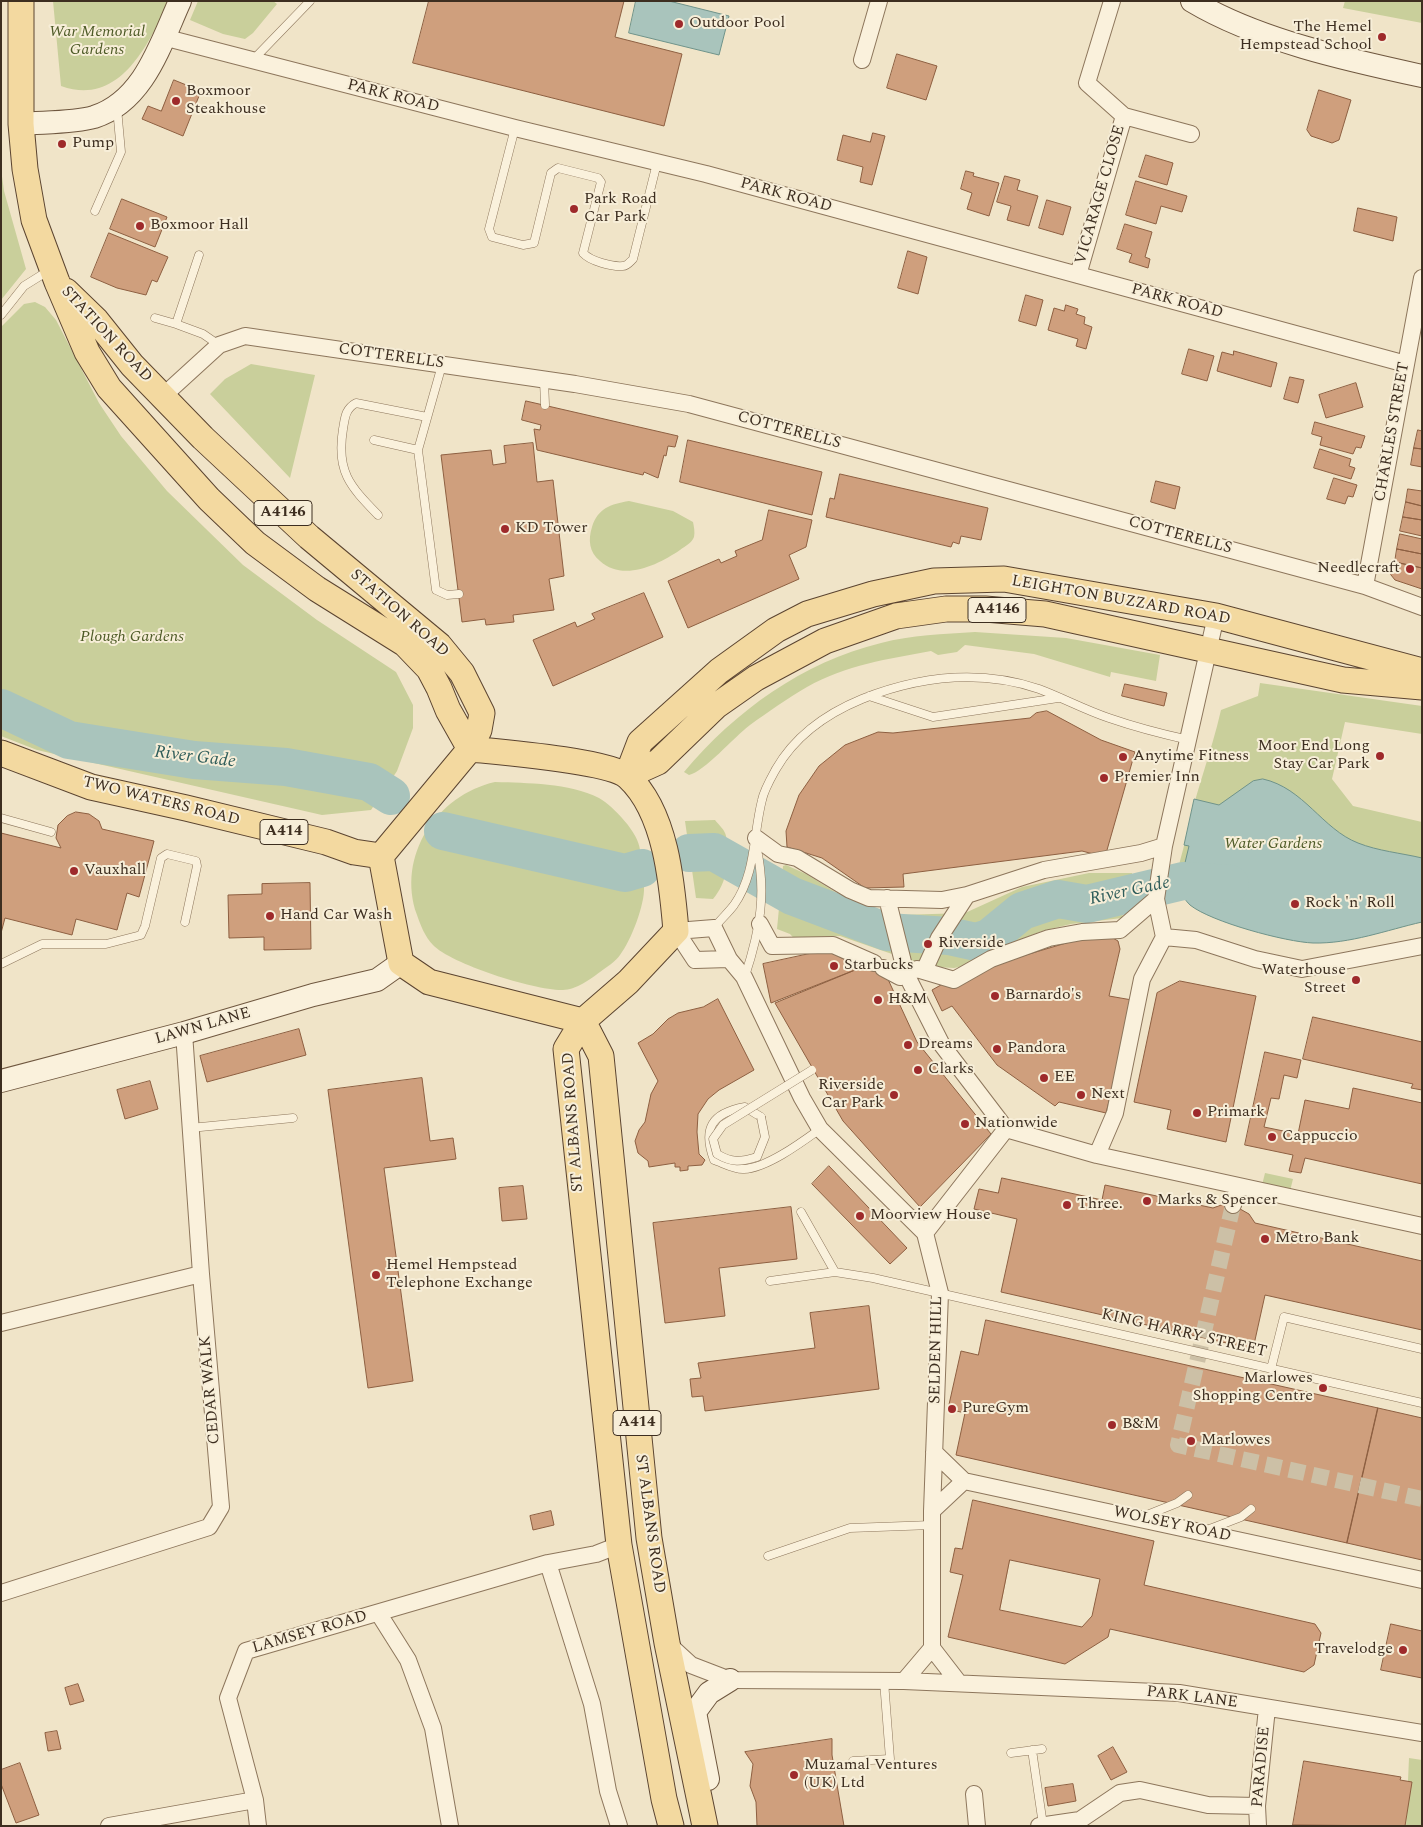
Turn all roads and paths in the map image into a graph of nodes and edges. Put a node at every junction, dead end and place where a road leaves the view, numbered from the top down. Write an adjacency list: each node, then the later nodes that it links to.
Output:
1 (21, 1): 13 (main road, STATION ROAD / A4146)
2 (180, 1): 7 (street)
3 (879, 1): 8 (street)
4 (1112, 1): 12 (street, VICARAGE CLOSE)
5 (1192, 1): 10 (street)
6 (307, 2): 9 (lane)
7 (163, 37): 9 (street, PARK ROAD); 11 (street)
8 (862, 60)
9 (251, 61): 14 (street, PARK ROAD)
10 (1422, 76)
11 (117, 106): 13 (street); 17 (lane)
12 (1124, 116): 15 (street, VICARAGE CLOSE); 19 (street, VICARAGE CLOSE)
13 (21, 124): 20 (main road, STATION ROAD / A4146)
14 (515, 128): 16 (street, PARK ROAD); 16 (lane)
15 (1191, 134)
16 (656, 171): 19 (street, PARK ROAD)
17 (96, 211)
18 (199, 255): 24 (lane)
19 (1078, 275): 26 (street, PARK ROAD)
20 (55, 276): 22 (lane); 29 (main road, STATION ROAD / A4146); 32 (main road, STATION ROAD)
21 (1422, 278): 26 (street, CHARLES STREET)
22 (1, 315)
23 (155, 318): 24 (lane)
24 (176, 324): 25 (lane)
25 (218, 345): 27 (street, COTTERELLS); 29 (street, COTTERELLS)
26 (1406, 364): 36 (street, CHARLES STREET)
27 (442, 365): 28 (street, COTTERELLS); 31 (lane)
28 (544, 380): 30 (lane); 36 (street, COTTERELLS)
29 (162, 396): 32 (main road); 46 (main road, STATION ROAD / A4146)
30 (545, 405)
31 (427, 417): 34 (lane); 35 (lane)
32 (137, 421): 46 (main road, STATION ROAD)
33 (374, 440): 34 (lane)
34 (418, 450): 37 (lane)
35 (378, 515)
36 (1365, 586): 38 (street, COTTERELLS)
37 (459, 594)
38 (1422, 607)
39 (1216, 616): 40 (street); 41 (main road, LEIGHTON BUZZARD ROAD / A4146); 48 (main road, LEIGHTON BUZZARD ROAD / A4146)
40 (1209, 649): 42 (main road, LEIGHTON BUZZARD ROAD / A4146); 45 (street); 48 (main road, LEIGHTON BUZZARD ROAD / A4146)
41 (1422, 671)
42 (1422, 687)
43 (869, 696): 44 (lane); 44 (lane); 51 (lane)
44 (1059, 698): 45 (lane)
45 (1189, 740): 52 (street)
46 (470, 749): 48 (main road); 53 (main road)
47 (1, 753): 53 (main road, TWO WATERS ROAD / A414)
48 (627, 776): 60 (main road)
49 (1, 818): 50 (lane)
50 (51, 832)
51 (756, 841): 55 (street); 58 (lane); 59 (lane)
52 (1164, 846): 54 (street); 56 (street)
53 (381, 856): 64 (main road)
54 (967, 895): 55 (street); 66 (street)
55 (886, 898): 67 (street)
56 (1156, 899): 61 (street); 66 (street)
57 (185, 922): 65 (lane)
58 (760, 924): 67 (street); 68 (lane)
59 (714, 928): 60 (street); 63 (street)
60 (676, 931): 63 (street); 69 (main road, A414)
61 (1164, 937): 62 (street); 77 (street)
62 (1422, 946)
63 (728, 958): 68 (street)
64 (401, 963): 69 (main road); 70 (street, LAWN LANE)
65 (1, 964)
66 (924, 971): 67 (street)
67 (906, 974): 75 (street)
68 (744, 977): 76 (street)
69 (583, 1021): 87 (main road, ST ALBANS ROAD / A414); 99 (main road, ST ALBANS ROAD / A414)
70 (184, 1033): 72 (street, LAWN LANE); 74 (street, CEDAR WALK)
71 (812, 1070): 76 (lane, bridge)
72 (1, 1081)
73 (293, 1118): 74 (lane)
74 (190, 1128): 84 (street, CEDAR WALK)
75 (1006, 1128): 77 (street); 82 (street)
76 (820, 1129): 82 (street)
77 (1097, 1155): 78 (street)
78 (1238, 1186): 79 (street); 81 (street)
79 (1233, 1205)
80 (801, 1212): 83 (lane)
81 (1422, 1226)
82 (925, 1233): 86 (street, SELDEN HILL)
83 (835, 1272): 85 (lane, KING HARRY STREET); 86 (lane, KING HARRY STREET)
84 (200, 1274): 88 (street); 103 (street, CEDAR WALK)
85 (770, 1282)
86 (940, 1293): 90 (lane, KING HARRY STREET); 92 (street, SELDEN HILL)
87 (626, 1313): 99 (main road, A414); 104 (main road, ST ALBANS ROAD / A414)
88 (1, 1323)
89 (1422, 1349): 90 (lane)
90 (1271, 1369): 91 (lane, KING HARRY STREET)
91 (1422, 1403)
92 (934, 1452): 93 (street); 97 (street, SELDEN HILL)
93 (964, 1481): 96 (street, WOLSEY ROAD); 97 (street)
94 (1188, 1495): 96 (lane)
95 (1252, 1509): 98 (lane)
96 (1140, 1517): 98 (street, WOLSEY ROAD)
97 (932, 1518): 100 (lane); 107 (street, SELDEN HILL)
98 (1203, 1532): 102 (street, WOLSEY ROAD)
99 (619, 1545): 101 (street, LAMSEY ROAD); 104 (main road, A414); 126 (main road, ST ALBANS ROAD / A414)
100 (768, 1556)
101 (548, 1563): 105 (street, LAMSEY ROAD); 125 (street)
102 (1422, 1580)
103 (1, 1593)
104 (658, 1594): 106 (main road, ST ALBANS ROAD / A414)
105 (378, 1614): 119 (street, LAMSEY ROAD); 124 (street)
106 (667, 1643): 108 (street); 127 (main road, ST ALBANS ROAD / A414)
107 (932, 1648): 110 (street); 111 (street)
108 (730, 1680): 109 (street, PARK LANE); 127 (street)
109 (884, 1681): 110 (street, PARK LANE); 117 (lane)
110 (904, 1681): 111 (street, PARK LANE)
111 (959, 1683): 112 (street, PARK LANE)
112 (1267, 1708): 113 (street, PARK LANE); 120 (street, PARADISE)
113 (1422, 1733)
114 (1042, 1749): 115 (lane)
115 (1032, 1750): 116 (lane); 121 (lane)
116 (1011, 1753)
117 (853, 1761)
118 (974, 1794): 128 (street)
119 (255, 1800): 122 (street); 123 (street, LAMSEY ROAD)
120 (1257, 1806): 121 (street); 130 (street, PARADISE)
121 (1044, 1825): 129 (street)
122 (109, 1826)
123 (258, 1826)
124 (450, 1826)
125 (619, 1826)
126 (671, 1826)
127 (705, 1826)
128 (977, 1826)
129 (1039, 1826)
130 (1258, 1826)

